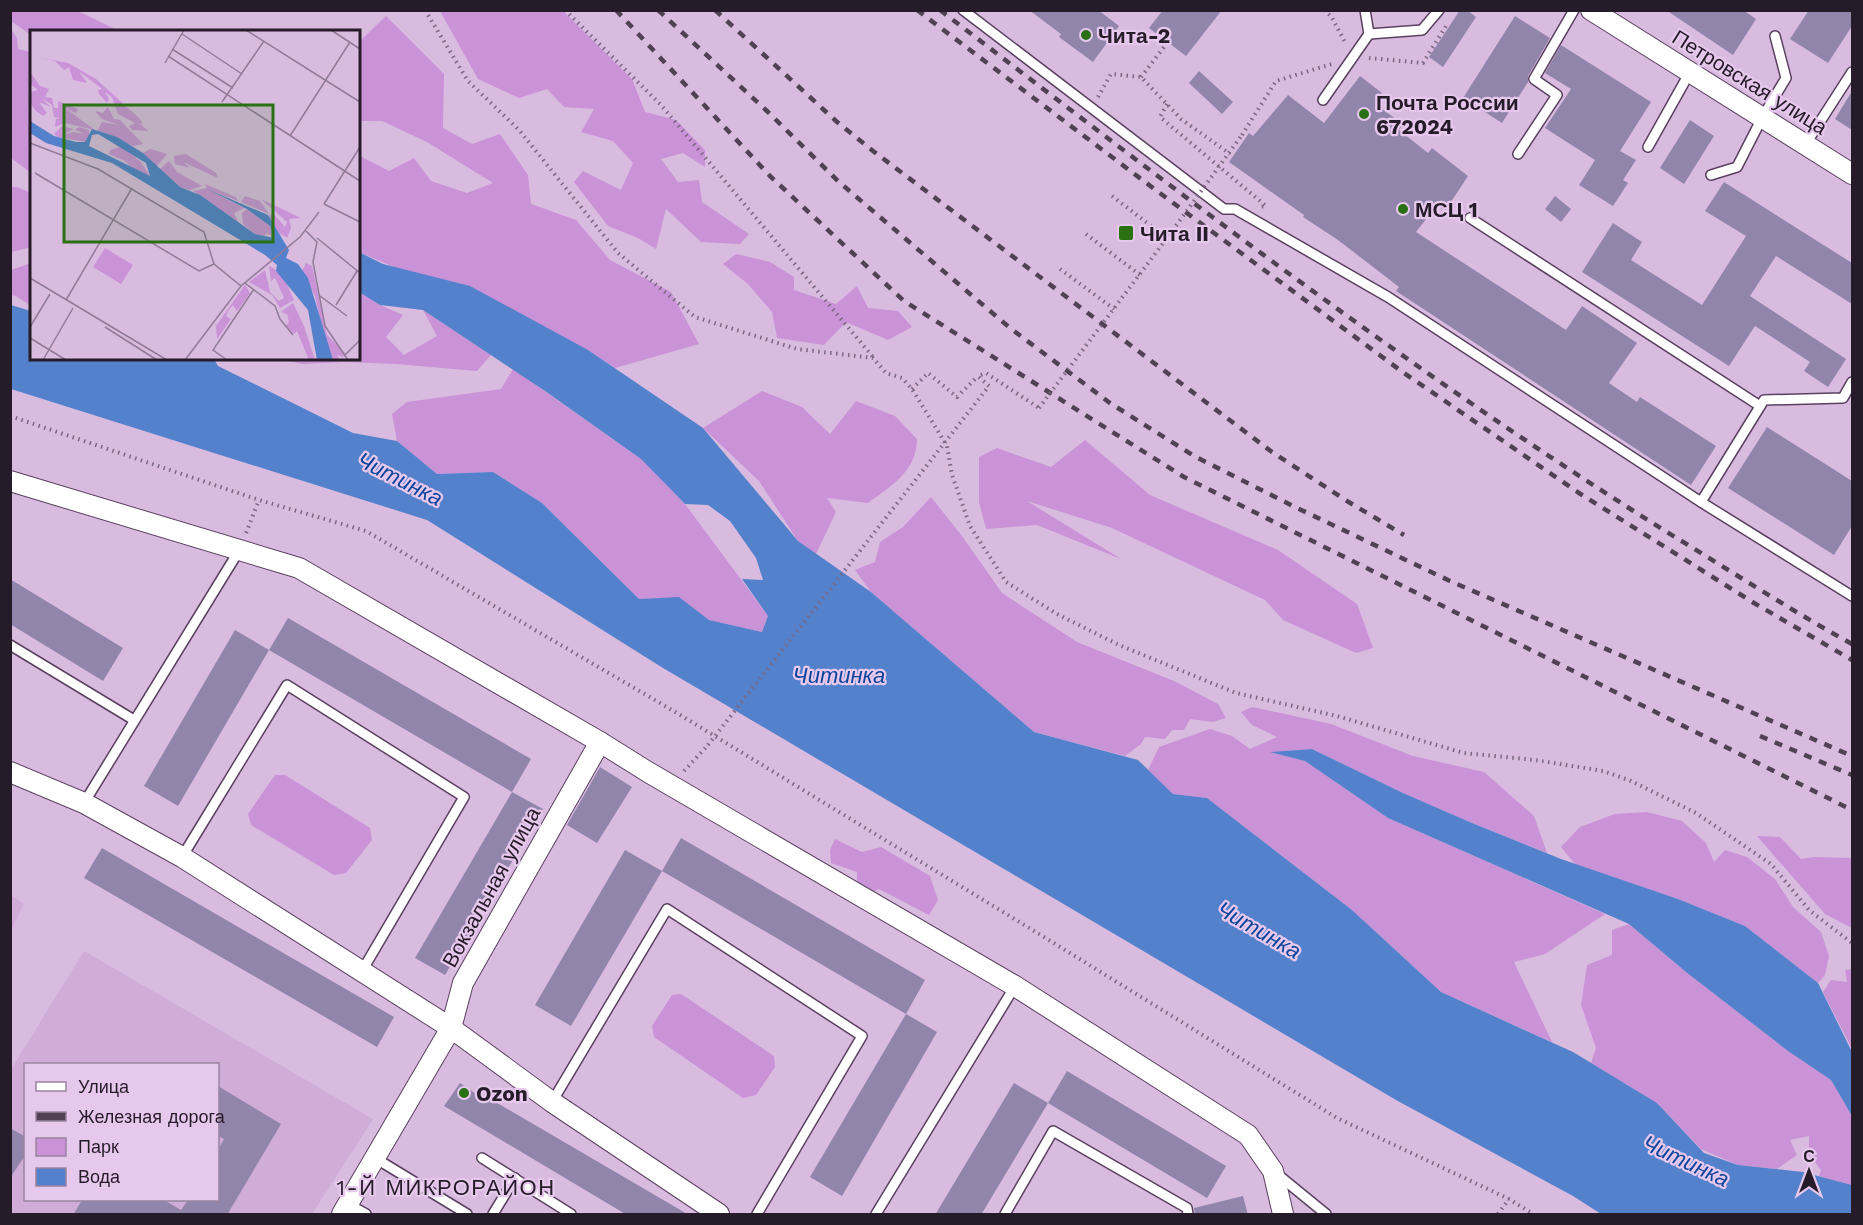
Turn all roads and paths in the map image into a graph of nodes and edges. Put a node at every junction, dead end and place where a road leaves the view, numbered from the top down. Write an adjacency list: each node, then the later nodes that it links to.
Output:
1 (425, 10): 33 (path)
2 (565, 10): 33 (path)
3 (963, 10): 26 (lane)
4 (1324, 10): 13 (path)
5 (1365, 10): 10 (lane)
6 (1439, 10): 10 (lane)
7 (1574, 10): 22 (lane)
8 (1591, 10): 14 (street, Петровская улица)
9 (1450, 19): 13 (path)
10 (1369, 34): 13 (lane)
11 (1775, 36): 18 (lane)
12 (1168, 42): 17 (path)
13 (1353, 57): 16 (lane); 21 (path, bridge)
14 (1690, 72): 18 (street, Петровская улица); 20 (lane)
15 (1852, 74): 19 (lane)
16 (1323, 100)
17 (1167, 104): 21 (path); 26 (path)
18 (1762, 118): 19 (street, Петровская улица); 24 (lane)
19 (1805, 145): 23 (street, Петровская улица)
20 (1648, 147)
21 (1230, 154): 29 (path, bridge)
22 (1518, 154)
23 (1852, 174)
24 (1711, 175)
25 (1112, 196): 29 (path)
26 (1235, 209): 41 (lane)
27 (1470, 218): 37 (lane)
28 (1086, 234): 31 (path)
29 (1167, 238): 31 (path, bridge)
30 (1060, 268): 32 (path)
31 (1140, 275): 32 (path, bridge)
32 (1114, 309): 34 (path, bridge)
33 (873, 358): 36 (path)
34 (978, 376): 36 (path); 47 (path, bridge)
35 (1852, 382): 37 (lane)
36 (912, 389): 51 (path)
37 (1760, 406): 41 (lane)
38 (10, 416): 40 (path)
39 (10, 481): 42 (street)
40 (259, 500): 42 (path); 60 (path)
41 (1701, 502): 43 (lane)
42 (240, 549): 45 (lane); 46 (street)
43 (1852, 596)
44 (10, 645): 45 (lane)
45 (134, 720): 49 (lane)
46 (600, 742): 53 (street); 54 (street, Вокзальная улица)
47 (684, 771)
48 (10, 772): 49 (street)
49 (84, 803): 50 (street)
50 (182, 857): 52 (street); 52 (lane)
51 (1852, 943)
52 (362, 971): 54 (street)
53 (1015, 986): 58 (street); 68 (lane)
54 (451, 1028): 55 (street); 56 (street, Вокзальная улица)
55 (552, 1102): 66 (street); 67 (lane)
56 (375, 1158): 61 (street, Вокзальная улица); 63 (lane)
57 (482, 1158): 59 (lane)
58 (1273, 1171): 71 (street); 72 (lane)
59 (515, 1178): 64 (lane); 65 (lane)
60 (1509, 1199): 73 (path); 74 (path)
61 (345, 1209): 62 (lane)
62 (366, 1215)
63 (467, 1215)
64 (493, 1215)
65 (572, 1215)
66 (719, 1215)
67 (757, 1215)
68 (876, 1215)
69 (1005, 1215): 70 (lane)
70 (1188, 1215)
71 (1283, 1215)
72 (1326, 1215)
73 (1498, 1215)
74 (1533, 1215)

